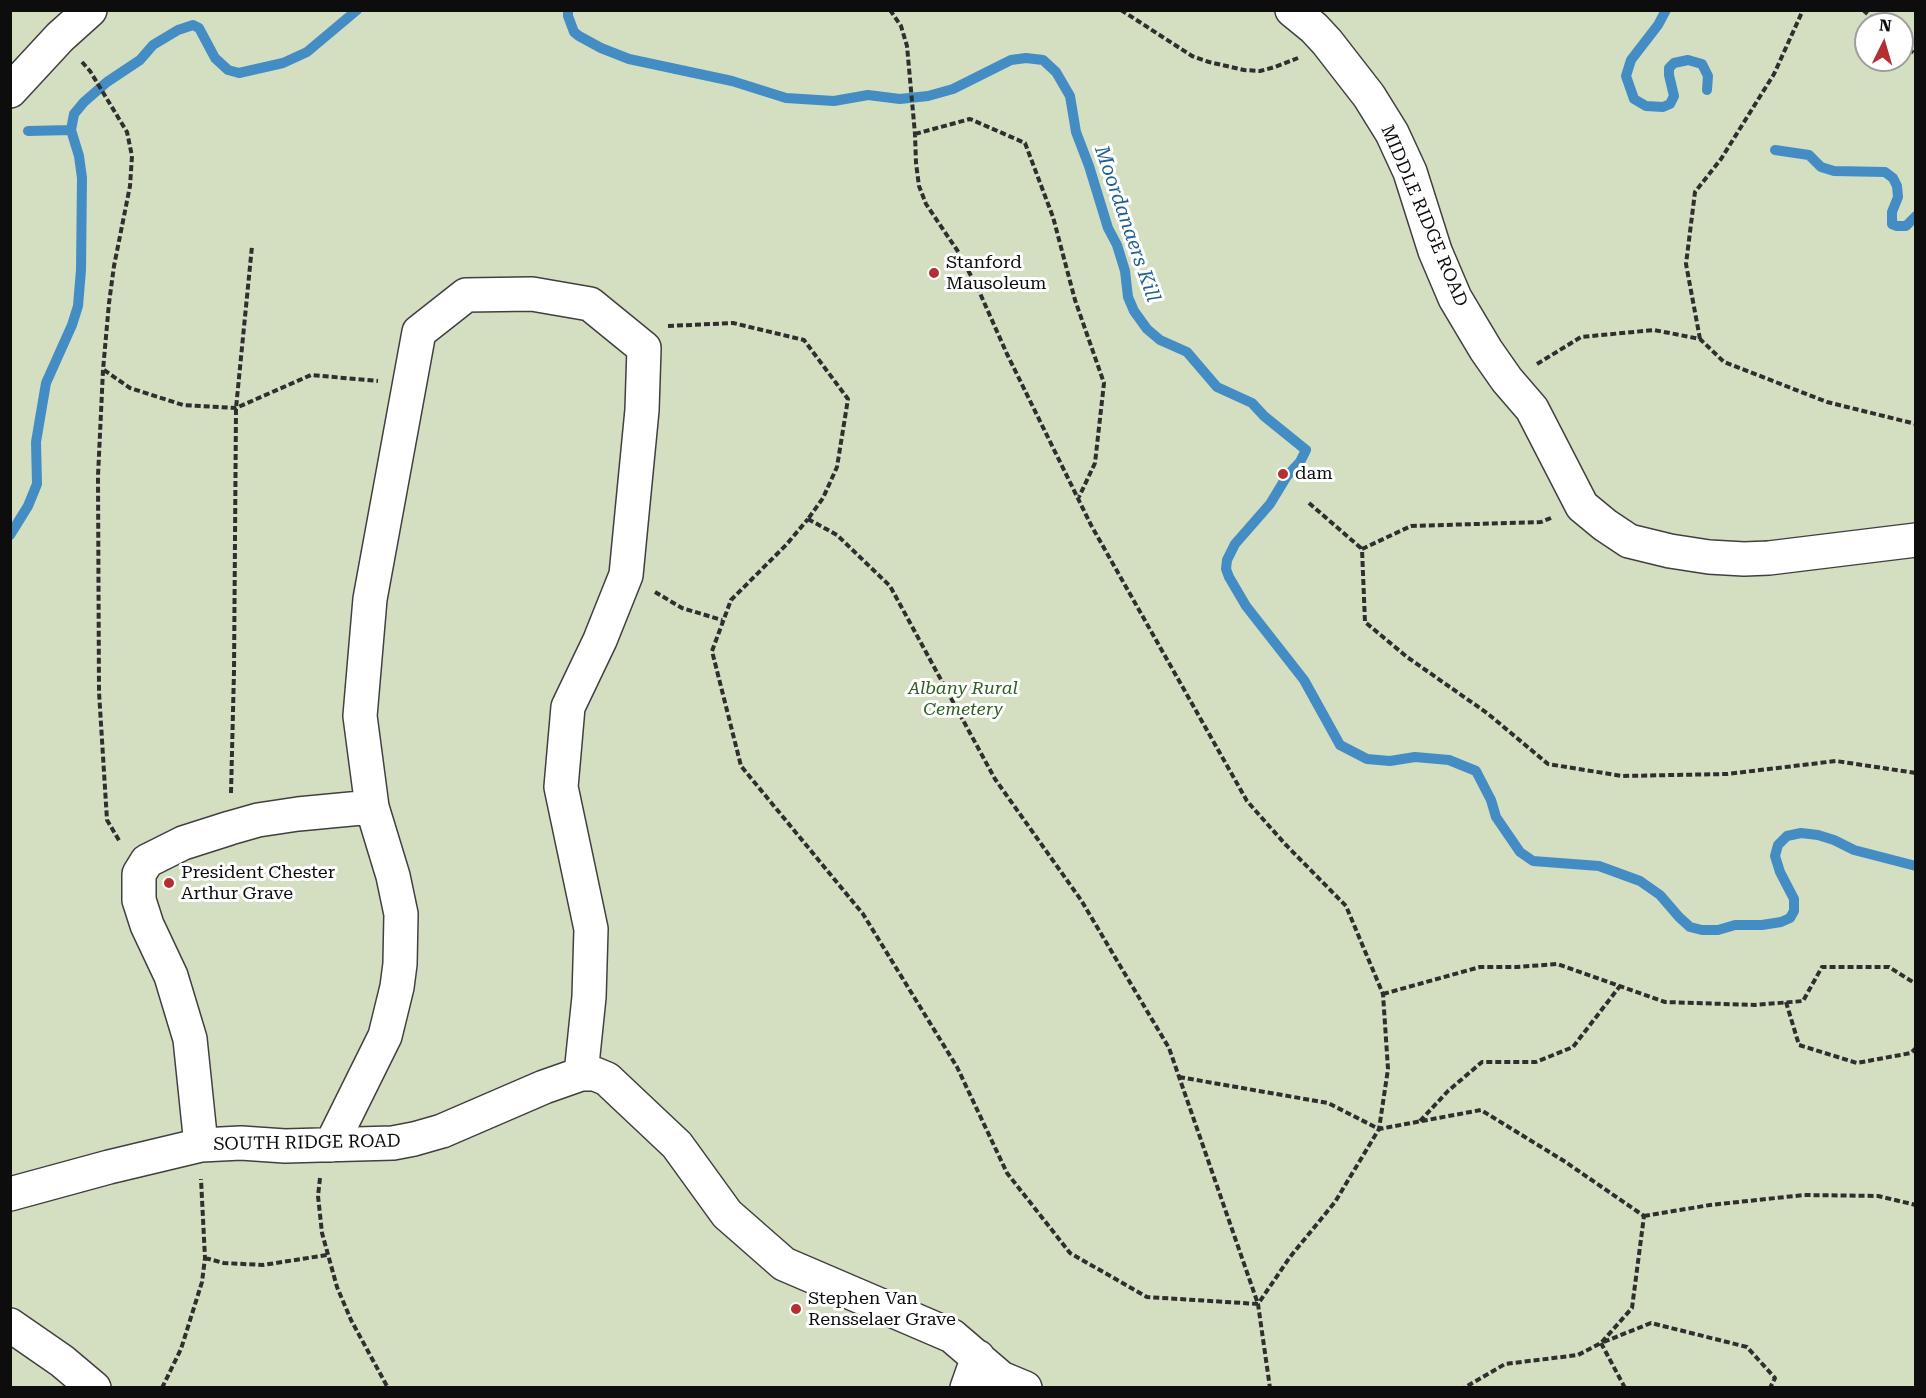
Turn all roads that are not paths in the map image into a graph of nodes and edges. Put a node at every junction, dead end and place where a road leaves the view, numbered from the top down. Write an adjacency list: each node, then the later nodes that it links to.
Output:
1 (90, 10): 3 (lane)
2 (1292, 10): 4 (lane, MIDDLE RIDGE ROAD)
3 (10, 92)
4 (1916, 540)
5 (372, 807): 6 (lane); 7 (lane); 8 (lane)
6 (581, 1074): 8 (lane, SOUTH RIDGE ROAD); 11 (lane)
7 (201, 1145): 8 (lane, SOUTH RIDGE ROAD); 9 (lane, SOUTH RIDGE ROAD)
8 (331, 1145)
9 (10, 1194)
10 (10, 1324): 12 (lane)
11 (978, 1357): 13 (lane); 14 (lane)
12 (94, 1388)
13 (967, 1388)
14 (1024, 1388)

